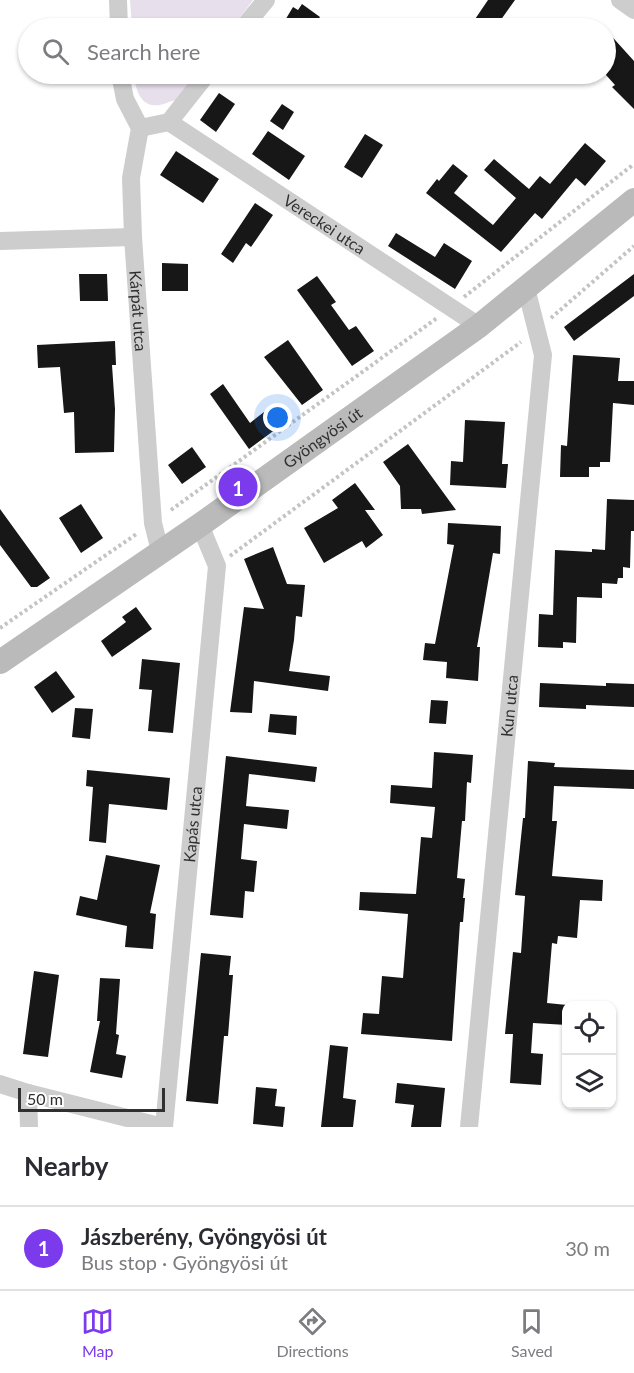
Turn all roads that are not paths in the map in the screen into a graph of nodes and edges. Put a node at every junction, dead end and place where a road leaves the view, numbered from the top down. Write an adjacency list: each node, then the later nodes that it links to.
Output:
1 (118, 0): 5 (street)
2 (266, 0): 6 (street)
3 (620, 0): 4 (street)
4 (634, 10)
5 (118, 18)
6 (251, 18)
7 (122, 84): 10 (street)
8 (199, 84): 9 (street)
9 (169, 122): 10 (street); 15 (street, Vereckei utca)
10 (140, 128): 12 (street, Kárpát utca)
11 (634, 200): 14 (street, Gyöngyösi út)
12 (133, 237): 13 (street); 17 (street, Kárpát utca)
13 (0, 241)
14 (526, 288): 15 (street, Gyöngyösi út); 23 (street, Kun utca)
15 (479, 326): 16 (street, Gyöngyösi út)
16 (200, 525): 17 (street, Gyöngyösi út); 22 (street, Kapás utca)
17 (160, 551): 18 (street, Gyöngyösi út)
18 (0, 662)
19 (0, 1084): 20 (street)
20 (28, 1093): 21 (street); 22 (street)
21 (29, 1127)
22 (163, 1127)
23 (469, 1127)

